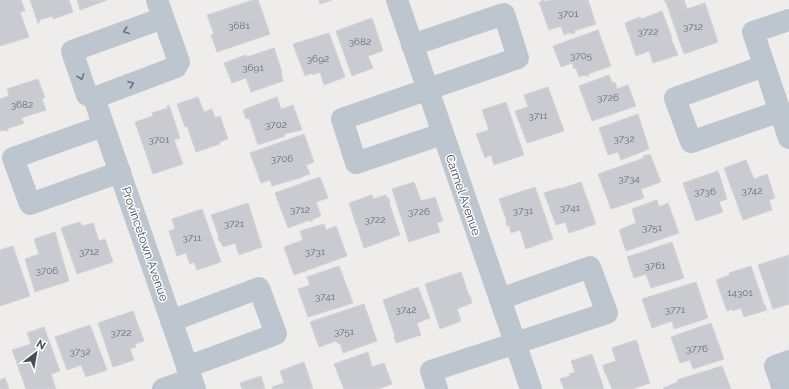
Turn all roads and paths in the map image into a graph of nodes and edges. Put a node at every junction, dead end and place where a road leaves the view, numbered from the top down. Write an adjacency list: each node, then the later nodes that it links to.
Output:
1 (397, 0): 4 (street, Carmel Avenue)
2 (160, 9): 7 (street, Provincetown Avenue, one-way to 2); 7 (street, Provincetown Avenue, one-way to 7)
3 (789, 20): 5 (street)
4 (412, 45): 6 (street, Carmel Avenue); 6 (street)
5 (764, 66): 8 (street); 8 (street)
6 (427, 89): 10 (street, Carmel Avenue); 10 (street)
7 (94, 98): 9 (street, Provincetown Avenue)
8 (780, 110): 11 (street)
9 (103, 126): 12 (street, Provincetown Avenue); 12 (street)
10 (442, 134): 13 (street, Carmel Avenue)
11 (789, 138)
12 (120, 172): 14 (street, Provincetown Avenue)
13 (500, 299): 15 (street, Carmel Avenue); 15 (street)
14 (171, 321): 17 (street, Provincetown Avenue); 17 (street)
15 (515, 344): 19 (street); 20 (street, Carmel Avenue)
16 (782, 364): 21 (street)
17 (191, 378): 18 (street)
18 (163, 389)
19 (437, 389)
20 (529, 389)
21 (783, 389)

